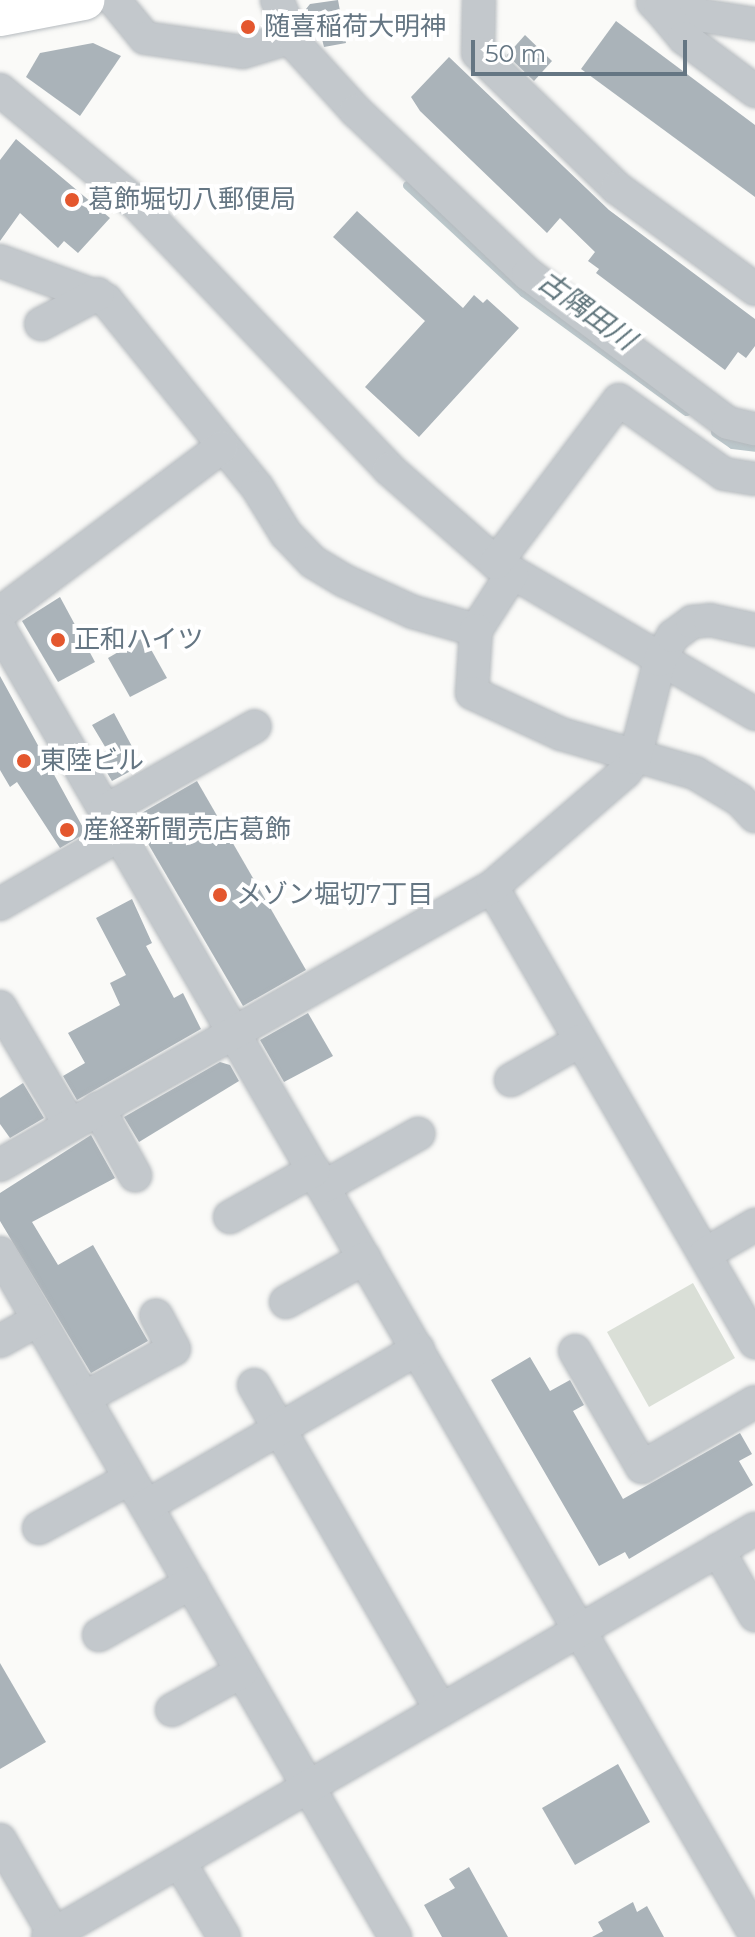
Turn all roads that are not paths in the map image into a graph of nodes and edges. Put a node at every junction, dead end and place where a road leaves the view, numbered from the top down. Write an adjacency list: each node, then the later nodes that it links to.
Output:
1 (84, 0): 6 (main road)
2 (114, 0): 8 (street)
3 (277, 0): 8 (street)
4 (479, 0): 12 (street)
5 (656, 4): 7 (street); 10 (street)
6 (0, 16)
7 (755, 24)
8 (292, 37): 15 (street)
9 (0, 90): 18 (street)
10 (755, 91)
11 (0, 261): 13 (street)
12 (755, 289)
13 (98, 294): 14 (street); 16 (street)
14 (41, 324)
15 (755, 429)
16 (222, 447): 19 (street); 21 (street)
17 (755, 479): 18 (street)
18 (504, 568): 21 (street); 23 (street)
19 (0, 613)
20 (0, 629): 28 (street)
21 (476, 630): 26 (street)
22 (755, 630): 23 (street)
23 (660, 660): 24 (street); 26 (street)
24 (755, 714)
25 (255, 726): 28 (street)
26 (635, 758): 27 (street); 29 (street)
27 (755, 816)
28 (111, 824): 30 (street); 32 (street)
29 (492, 887): 32 (street); 33 (street)
30 (0, 904)
31 (0, 1007): 36 (street)
32 (232, 1030): 35 (street); 40 (street)
33 (580, 1041): 34 (street); 44 (street)
34 (511, 1080)
35 (98, 1108): 36 (street); 39 (street)
36 (70, 1125): 38 (street)
37 (418, 1134): 40 (street)
38 (0, 1165)
39 (135, 1175)
40 (320, 1178): 41 (street); 45 (street)
41 (230, 1217)
42 (755, 1225): 44 (street)
43 (0, 1253): 48 (street)
44 (705, 1254): 50 (street)
45 (365, 1258): 46 (street); 51 (street)
46 (286, 1302)
47 (156, 1315): 54 (street)
48 (38, 1320): 49 (street); 54 (street)
49 (0, 1341)
50 (755, 1342)
51 (418, 1349): 56 (street); 64 (street)
52 (575, 1351): 55 (street)
53 (254, 1385): 56 (street)
54 (84, 1398): 57 (street)
55 (755, 1402)
56 (281, 1430): 58 (street); 68 (street)
57 (129, 1479): 58 (street); 59 (street)
58 (146, 1506): 62 (street)
59 (39, 1528)
60 (755, 1529): 61 (street)
61 (718, 1550): 63 (street); 64 (street)
62 (191, 1583): 65 (street); 66 (street)
63 (755, 1615)
64 (578, 1629): 68 (street); 72 (street)
65 (99, 1635)
66 (241, 1672): 67 (street); 69 (street)
67 (172, 1710)
68 (441, 1710): 69 (street)
69 (308, 1787): 71 (street); 75 (street)
70 (0, 1840): 73 (street)
71 (180, 1863): 73 (street); 74 (street)
72 (755, 1934)
73 (53, 1936)
74 (224, 1937)
75 (395, 1937)

